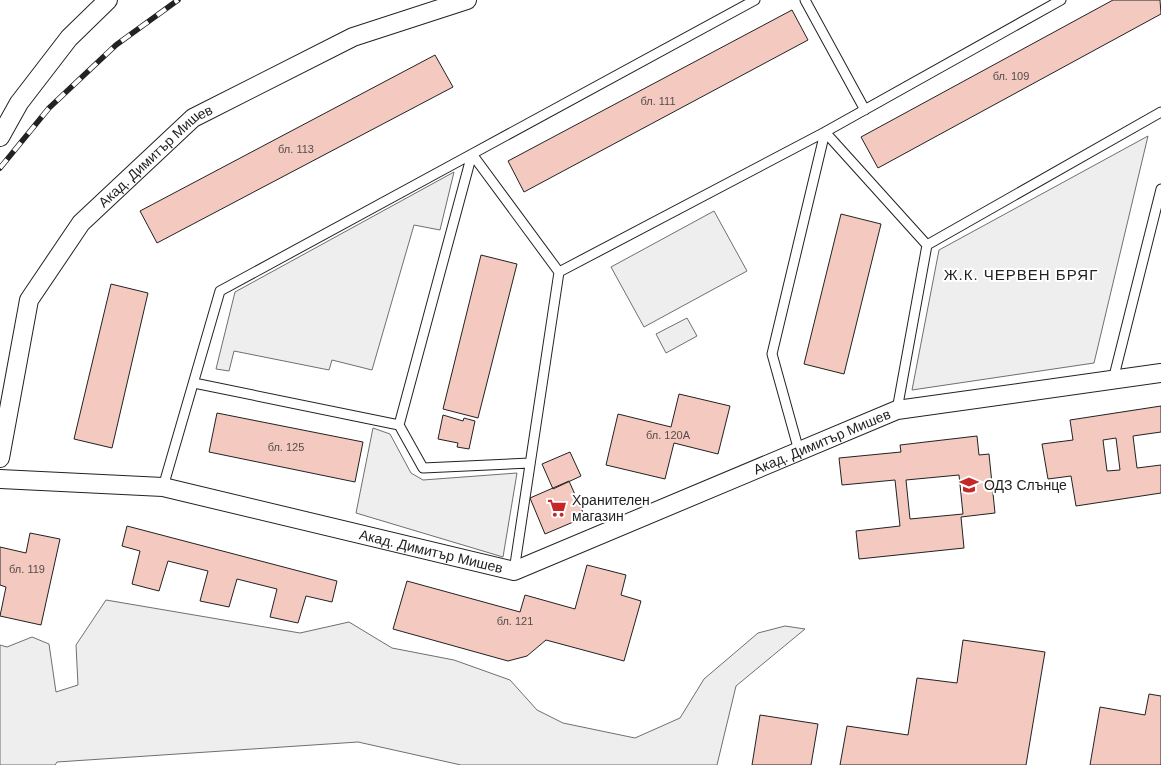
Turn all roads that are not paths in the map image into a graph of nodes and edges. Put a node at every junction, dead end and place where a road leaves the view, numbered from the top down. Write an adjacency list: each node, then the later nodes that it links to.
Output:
1 (108, 0): 9 (street)
2 (467, 0): 20 (street, Акад. Димитър Мишев)
3 (755, 0): 10 (lane)
4 (805, 0): 6 (lane)
5 (1060, 0): 6 (lane)
6 (865, 110): 8 (lane)
7 (1161, 112): 12 (lane)
8 (825, 132): 12 (lane); 13 (lane); 19 (lane)
9 (0, 137)
10 (472, 154): 13 (lane); 16 (lane); 18 (lane)
11 (1161, 189): 15 (lane)
12 (927, 245): 17 (lane)
13 (559, 272): 21 (lane)
14 (1161, 373): 15 (street, Акад. Димитър Мишев)
15 (1113, 380): 17 (street, Акад. Димитър Мишев)
16 (194, 384): 18 (lane); 23 (lane)
17 (897, 410): 19 (street, Акад. Димитър Мишев)
18 (399, 425): 21 (lane)
19 (799, 451): 24 (street, Акад. Димитър Мишев)
20 (0, 458)
21 (530, 463): 24 (lane)
22 (0, 479): 23 (street, Акад. Димитър Мишев)
23 (164, 487): 24 (street, Акад. Димитър Мишев)
24 (514, 572)

